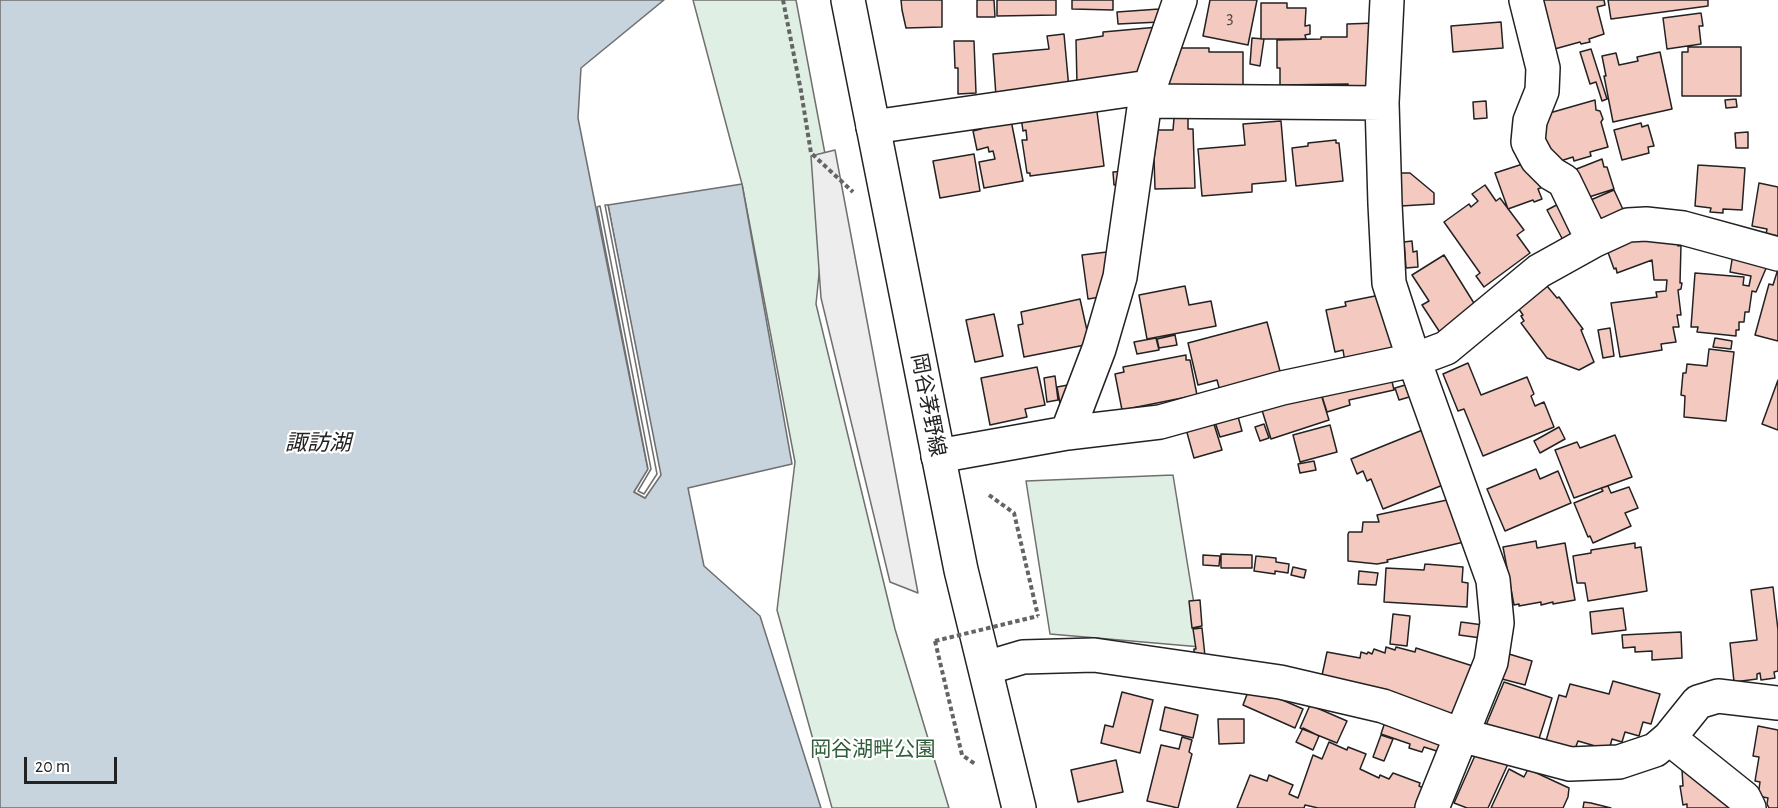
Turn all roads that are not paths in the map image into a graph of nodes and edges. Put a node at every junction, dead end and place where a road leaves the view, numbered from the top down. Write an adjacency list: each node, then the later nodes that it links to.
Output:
1 (848, 0): 7 (street, 岡谷茅野線)
2 (1180, 0): 5 (street)
3 (1387, 0): 6 (street)
4 (1526, 0): 8 (street)
5 (1147, 94): 6 (street); 7 (street); 11 (street)
6 (1382, 103): 10 (street)
7 (873, 127): 12 (street, 岡谷茅野線)
8 (1593, 241): 9 (street); 10 (street)
9 (1778, 254)
10 (1414, 360): 11 (street); 15 (street)
11 (1067, 433): 12 (street)
12 (939, 456): 13 (street, 岡谷茅野線)
13 (986, 668): 15 (street); 17 (street, 岡谷茅野線)
14 (1778, 703): 16 (street)
15 (1461, 735): 16 (street); 18 (street)
16 (1669, 738): 19 (street)
17 (1019, 808)
18 (1432, 808)
19 (1749, 808)

